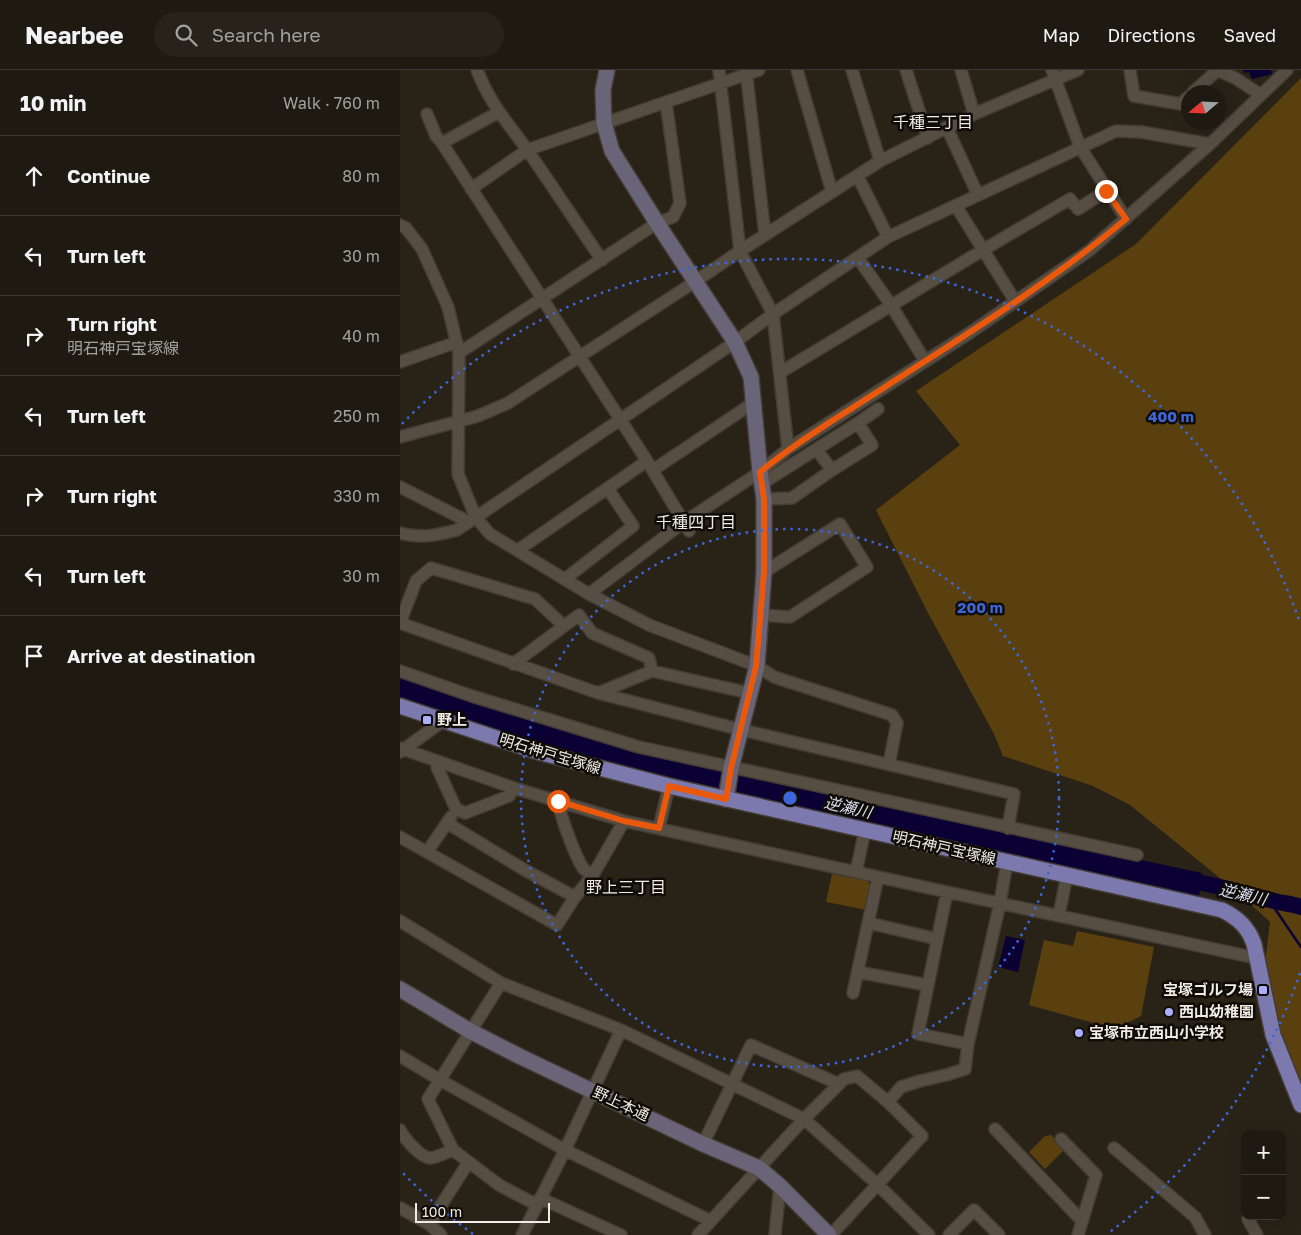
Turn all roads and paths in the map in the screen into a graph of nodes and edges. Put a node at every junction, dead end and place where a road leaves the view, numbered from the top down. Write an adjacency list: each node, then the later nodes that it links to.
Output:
1 (477, 70): 20 (street)
2 (607, 70): 23 (street)
3 (719, 70): 15 (street)
4 (759, 70): 13 (street)
5 (797, 70): 34 (street)
6 (852, 70): 30 (street)
7 (906, 70): 25 (street)
8 (961, 70): 22 (street)
9 (1078, 70): 14 (street)
10 (1130, 70): 19 (street)
11 (1217, 70): 16 (street); 17 (street)
12 (1287, 70): 17 (street)
13 (746, 72): 15 (street); 40 (street)
14 (1054, 75): 22 (street); 28 (street)
15 (720, 84): 18 (street); 43 (street)
16 (1201, 85)
17 (1261, 95): 27 (street)
18 (666, 102): 23 (street); 38 (street)
19 (1181, 104)
20 (499, 112): 26 (street); 29 (street)
21 (427, 114): 26 (street)
22 (974, 114): 24 (street)
23 (604, 123): 29 (street); 38 (street)
24 (947, 128): 25 (street); 35 (street)
25 (928, 138): 30 (street)
26 (442, 143): 32 (street)
27 (1210, 144): 28 (street); 37 (street)
28 (1080, 147): 33 (street); 35 (street)
29 (527, 150): 32 (street); 45 (street)
30 (880, 161): 31 (street)
31 (858, 177): 34 (street); 41 (street)
32 (471, 189): 47 (street)
33 (1106, 191): 37 (street); 42 (street)
34 (832, 192): 40 (street)
35 (978, 195): 36 (street)
36 (956, 206): 41 (street); 42 (street)
37 (1126, 219): 48 (street)
38 (657, 223): 45 (street); 46 (street)
39 (400, 224): 52 (street)
40 (765, 235): 43 (street)
41 (888, 238): 44 (street)
42 (982, 250): 48 (street); 49 (street)
43 (740, 251): 46 (street); 50 (street)
44 (858, 258): 49 (street); 50 (street)
45 (602, 260): 47 (street)
46 (696, 281): 51 (street); 53 (street)
47 (542, 300): 52 (street); 53 (street)
48 (1015, 302): 54 (street)
49 (891, 305): 54 (street); 56 (street)
50 (773, 314): 51 (street); 56 (street)
51 (735, 342): 57 (street); 59 (street)
52 (458, 348): 55 (street); 60 (street)
53 (580, 357): 59 (street); 60 (street)
54 (925, 361): 63 (street)
55 (400, 362)
56 (781, 372): 63 (street)
57 (753, 403): 65 (street); 67 (street)
58 (878, 409): 61 (street)
59 (620, 420): 65 (street); 70 (street)
60 (458, 422): 62 (street); 70 (street)
61 (858, 423): 64 (street); 66 (street)
62 (400, 437)
63 (788, 449): 67 (street)
64 (816, 449): 66 (street); 67 (street)
65 (650, 466): 69 (street); 71 (street)
66 (832, 470): 67 (street)
67 (761, 485): 71 (street); 74 (street)
68 (400, 487): 70 (street)
69 (608, 489): 73 (street); 75 (street)
70 (472, 520): 72 (street); 73 (street)
71 (687, 526): 76 (street)
72 (400, 533)
73 (518, 550): 75 (street)
74 (764, 572): 77 (street); 77 (street)
75 (565, 579): 76 (street)
76 (589, 594): 81 (street)
77 (760, 615): 81 (street)
78 (400, 623): 79 (street); 80 (street)
79 (564, 626): 80 (street); 83 (street)
80 (513, 664): 84 (street)
81 (756, 666): 85 (street); 91 (street)
82 (400, 671): 92 (street)
83 (652, 671): 84 (street); 85 (street)
84 (598, 693): 88 (street)
85 (749, 693): 88 (street)
86 (400, 706): 87 (main road, 明石神戸宝塚線)
87 (443, 720): 89 (street); 93 (main road, 明石神戸宝塚線)
88 (742, 730): 91 (street); 92 (street)
89 (401, 749): 90 (street)
90 (438, 761): 94 (street); 97 (street)
91 (889, 764): 101 (street)
92 (731, 768): 95 (street); 101 (street)
93 (669, 786): 95 (main road, 明石神戸宝塚線); 100 (street)
94 (514, 788): 96 (street); 97 (street)
95 (726, 799): 102 (main road, 明石神戸宝塚線)
96 (558, 801): 98 (street); 108 (street)
97 (456, 809): 99 (street)
98 (624, 821): 100 (street); 108 (street)
99 (447, 823): 104 (street); 112 (street)
100 (659, 828): 107 (street)
101 (1008, 828): 105 (street)
102 (865, 830): 106 (main road, 明石神戸宝塚線); 107 (street)
103 (400, 837): 104 (street)
104 (427, 852): 112 (street)
105 (1137, 855)
106 (1007, 862): 109 (main road, 明石神戸宝塚線); 113 (street)
107 (856, 872): 110 (street)
108 (593, 875): 112 (street)
109 (1067, 875): 114 (street); 118 (main road, 明石神戸宝塚線)
110 (878, 877): 111 (street); 116 (street)
111 (948, 892): 113 (street); 117 (street)
112 (575, 897)
113 (1000, 903): 114 (street); 126 (street)
114 (1059, 915): 118 (street)
115 (400, 921): 120 (street)
116 (869, 923): 117 (street); 119 (street)
117 (937, 940): 121 (street)
118 (1256, 958): 133 (main road, 明石神戸宝塚線)
119 (858, 972): 121 (street); 123 (street)
120 (501, 983): 124 (street); 125 (street)
121 (927, 985): 126 (street)
122 (400, 989): 125 (street, 野上本通)
123 (853, 992)
124 (621, 1030): 129 (street); 131 (street)
125 (470, 1031): 128 (street); 131 (street, 野上本通)
126 (968, 1044): 132 (street)
127 (400, 1056): 128 (street)
128 (440, 1080): 140 (street); 141 (street)
129 (732, 1084): 130 (street); 134 (street); 138 (street)
130 (839, 1084): 132 (street); 134 (street)
131 (594, 1091): 138 (street, 野上本通); 141 (street)
132 (888, 1102): 144 (street)
133 (1301, 1105)
134 (804, 1119): 143 (street); 144 (street)
135 (995, 1129): 149 (street)
136 (400, 1130): 140 (street)
137 (1061, 1139): 149 (street)
138 (703, 1144): 143 (street, 野上本通)
139 (1114, 1148): 161 (street)
140 (454, 1150): 142 (street)
141 (565, 1150): 146 (street); 151 (street)
142 (468, 1163): 146 (street); 150 (street)
143 (759, 1168): 145 (street, 野上本通); 151 (street)
144 (877, 1184): 156 (street); 157 (street)
145 (780, 1186): 155 (street); 156 (street, 野上本通)
146 (539, 1201): 153 (street); 154 (street)
147 (400, 1208): 150 (street)
148 (1249, 1220): 162 (street)
149 (1082, 1221): 160 (street)
150 (429, 1224): 152 (street)
151 (705, 1230)
152 (441, 1235)
153 (522, 1235)
154 (621, 1235)
155 (776, 1235)
156 (830, 1235)
157 (929, 1235)
158 (949, 1235): 159 (street)
159 (998, 1235)
160 (1078, 1235)
161 (1205, 1235)
162 (1257, 1235)

